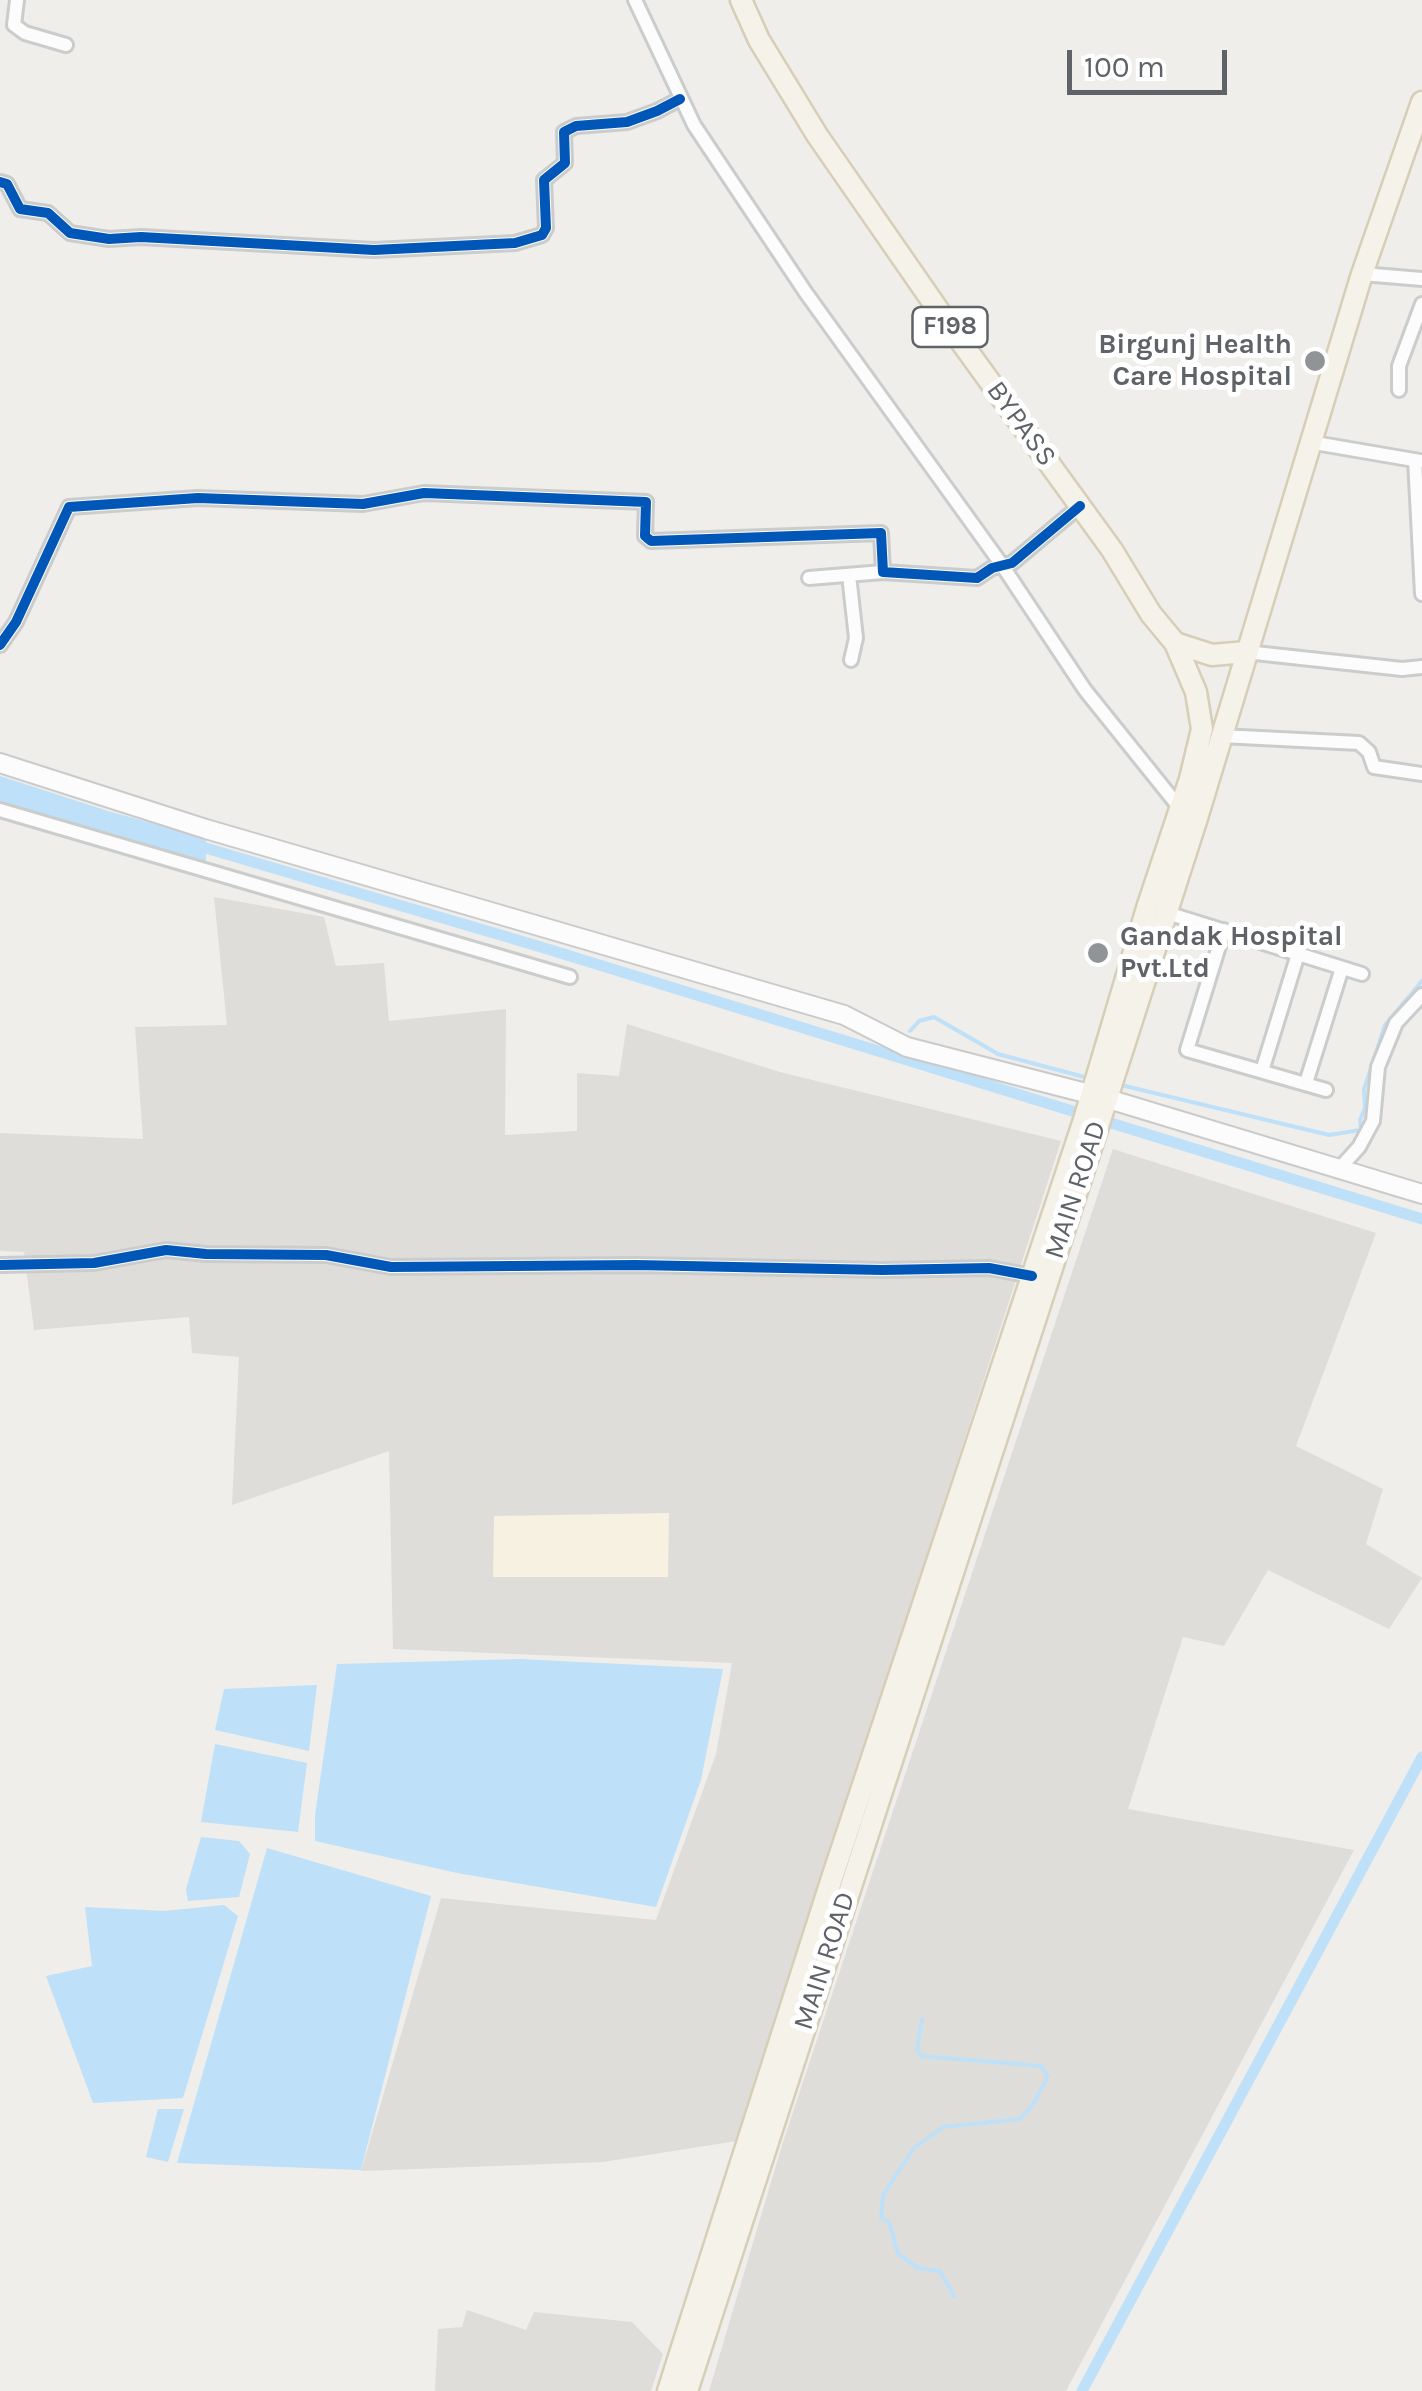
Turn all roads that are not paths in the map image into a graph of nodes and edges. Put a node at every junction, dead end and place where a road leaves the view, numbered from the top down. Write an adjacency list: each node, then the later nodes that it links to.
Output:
1 (13, 0): 4 (street)
2 (635, 0): 5 (street)
3 (741, 0): 15 (main road, BYPASS / F198)
4 (66, 44)
5 (680, 98): 7 (street); 16 (street)
6 (1422, 102): 8 (main road, MAIN ROAD)
7 (0, 182)
8 (1362, 274): 9 (street); 12 (main road, MAIN ROAD)
9 (1422, 279)
10 (1422, 304): 11 (street)
11 (1399, 390)
12 (1308, 442): 13 (street); 23 (main road, MAIN ROAD)
13 (1418, 460): 14 (street)
14 (1419, 490): 20 (street)
15 (1080, 506): 16 (street); 21 (main road, BYPASS / F198)
16 (1002, 565): 17 (street); 30 (street)
17 (884, 572): 18 (street); 22 (street)
18 (848, 575): 19 (street); 24 (street)
19 (809, 578)
20 (1422, 594)
21 (1174, 644): 23 (main road); 29 (main road, BYPASS / F198)
22 (0, 646)
23 (1246, 652): 25 (street); 26 (main road, MAIN ROAD)
24 (852, 660)
25 (1422, 667)
26 (1221, 736): 28 (street); 32 (main road, MAIN ROAD)
27 (0, 763): 42 (main road)
28 (1422, 774)
29 (1190, 779): 30 (main road, MAIN ROAD)
30 (1179, 808): 32 (main road, MAIN ROAD)
31 (0, 810): 37 (street)
32 (1157, 910): 33 (street); 42 (main road, MAIN ROAD)
33 (1224, 930): 34 (street); 39 (street)
34 (1298, 954): 35 (street); 39 (street)
35 (1342, 968): 36 (street); 40 (street)
36 (1362, 974)
37 (570, 977)
38 (1422, 995): 44 (street)
39 (1262, 1070): 40 (street)
40 (1306, 1083): 41 (street)
41 (1326, 1090)
42 (1097, 1099): 43 (main road, MAIN ROAD); 44 (main road)
43 (1090, 1126): 47 (main road, MAIN ROAD); 48 (main road, MAIN ROAD)
44 (1339, 1169): 45 (main road)
45 (1422, 1194)
46 (0, 1265): 47 (street)
47 (1032, 1276): 48 (main road, MAIN ROAD)
48 (833, 1906): 49 (main road, MAIN ROAD); 50 (main road, MAIN ROAD)
49 (668, 2391)
50 (686, 2391)

